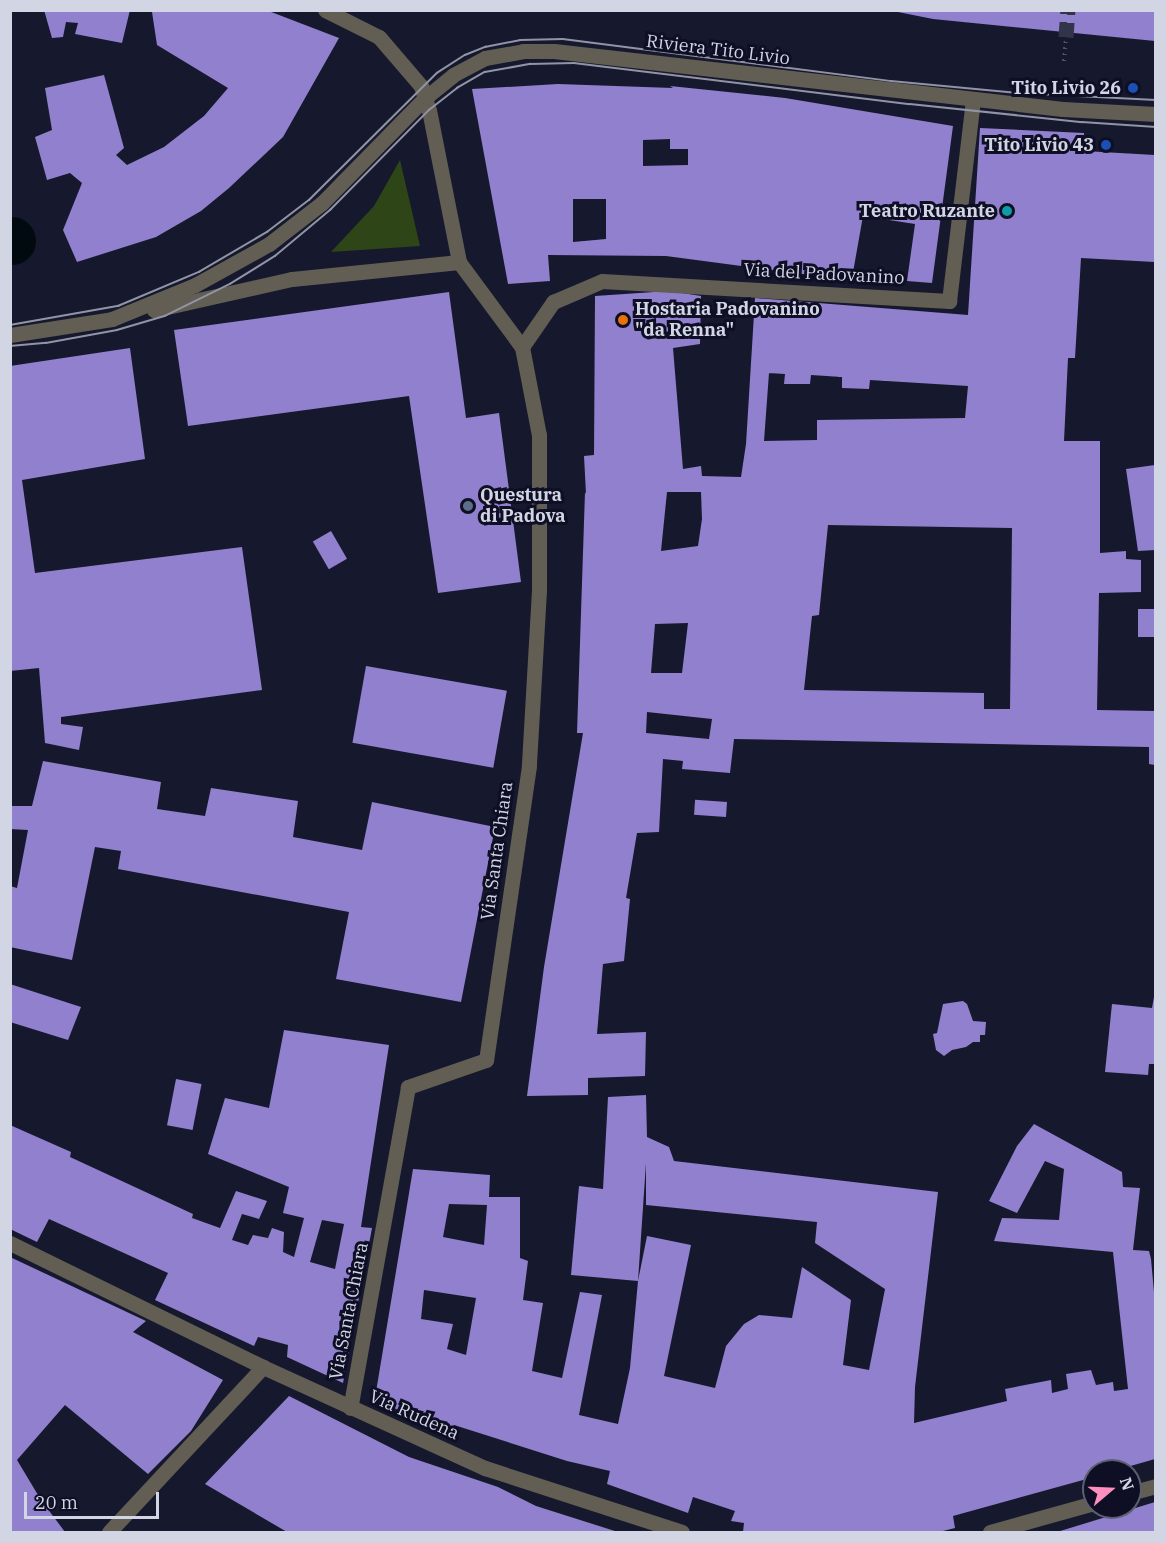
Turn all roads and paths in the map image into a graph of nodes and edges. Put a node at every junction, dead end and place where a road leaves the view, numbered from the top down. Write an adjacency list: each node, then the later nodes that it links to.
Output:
1 (325, 10): 4 (street)
2 (1066, 37): 3 (path)
3 (1064, 61)
4 (425, 98): 5 (street, Riviera Tito Livio); 7 (street); 8 (street, Riviera Tito Livio)
5 (973, 99): 6 (street, Riviera Tito Livio); 10 (street, Via del Padovanino)
6 (1155, 114)
7 (459, 261): 8 (street); 10 (street, Via Santa Chiara)
8 (112, 319): 9 (street)
9 (10, 335)
10 (522, 346): 13 (street, Via Santa Chiara)
11 (10, 1243): 12 (street, Via Rudena)
12 (262, 1367): 13 (street, Via Rudena); 15 (street)
13 (350, 1408): 16 (street, Via Rudena)
14 (1082, 1506): 17 (street)
15 (109, 1533)
16 (682, 1533)
17 (990, 1533)

